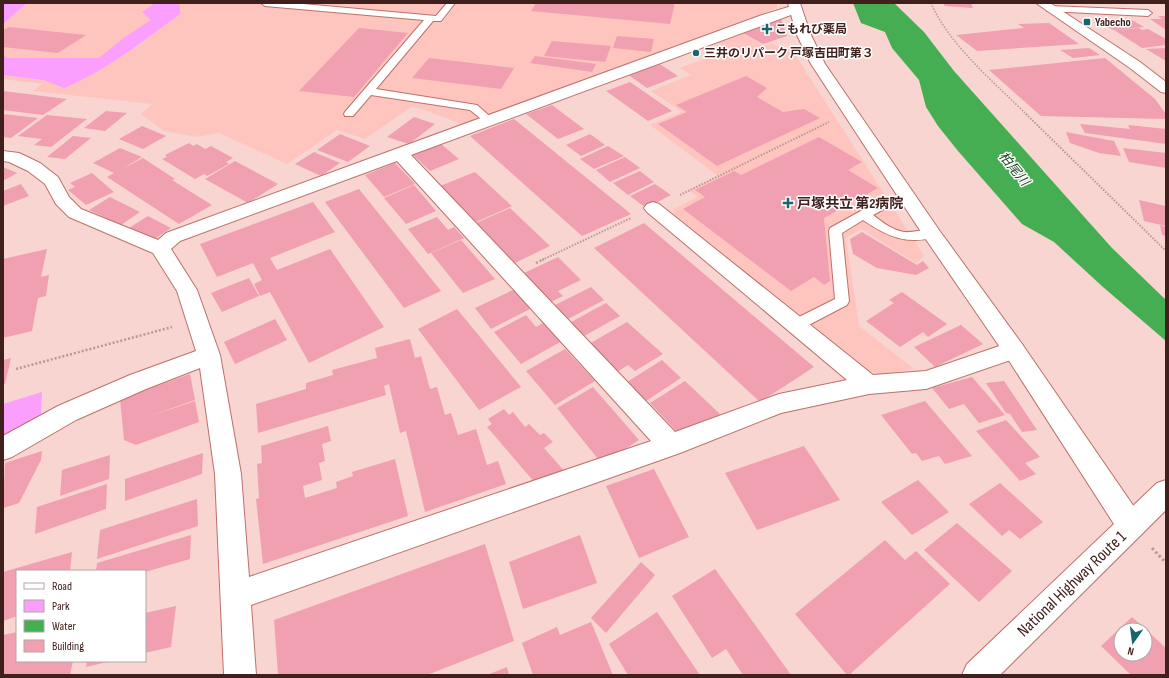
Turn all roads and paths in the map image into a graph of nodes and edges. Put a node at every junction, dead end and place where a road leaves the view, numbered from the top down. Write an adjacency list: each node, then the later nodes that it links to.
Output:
1 (265, 3): 7 (lane)
2 (451, 3): 7 (lane)
3 (931, 3): 21 (path)
4 (795, 6): 11 (main road); 12 (main road)
5 (1046, 6): 6 (lane); 8 (main road)
6 (1148, 13)
7 (430, 19): 9 (lane)
8 (1166, 89)
9 (368, 91): 10 (lane); 11 (lane)
10 (349, 114)
11 (488, 120): 13 (main road)
12 (855, 120): 15 (path); 16 (main road)
13 (399, 153): 20 (main road); 22 (main road)
14 (3, 156): 20 (main road)
15 (680, 195)
16 (910, 201): 18 (lane); 19 (main road)
17 (653, 208): 22 (path); 24 (main road)
18 (864, 215): 19 (lane); 24 (lane)
19 (932, 234): 25 (main road)
20 (160, 248): 23 (main road)
21 (1166, 251)
22 (513, 274): 29 (main road)
23 (198, 320): 26 (main road); 27 (path)
24 (796, 325): 28 (main road)
25 (1014, 350): 28 (main road); 32 (main road)
26 (209, 355): 30 (main road); 33 (main road)
27 (16, 369)
28 (869, 385): 29 (main road)
29 (671, 446): 33 (main road)
30 (3, 449)
31 (1160, 498): 32 (main road, National Highway Route 1)
32 (1131, 526): 35 (main road, National Highway Route 1)
33 (236, 596): 34 (main road)
34 (240, 675)
35 (978, 675)

